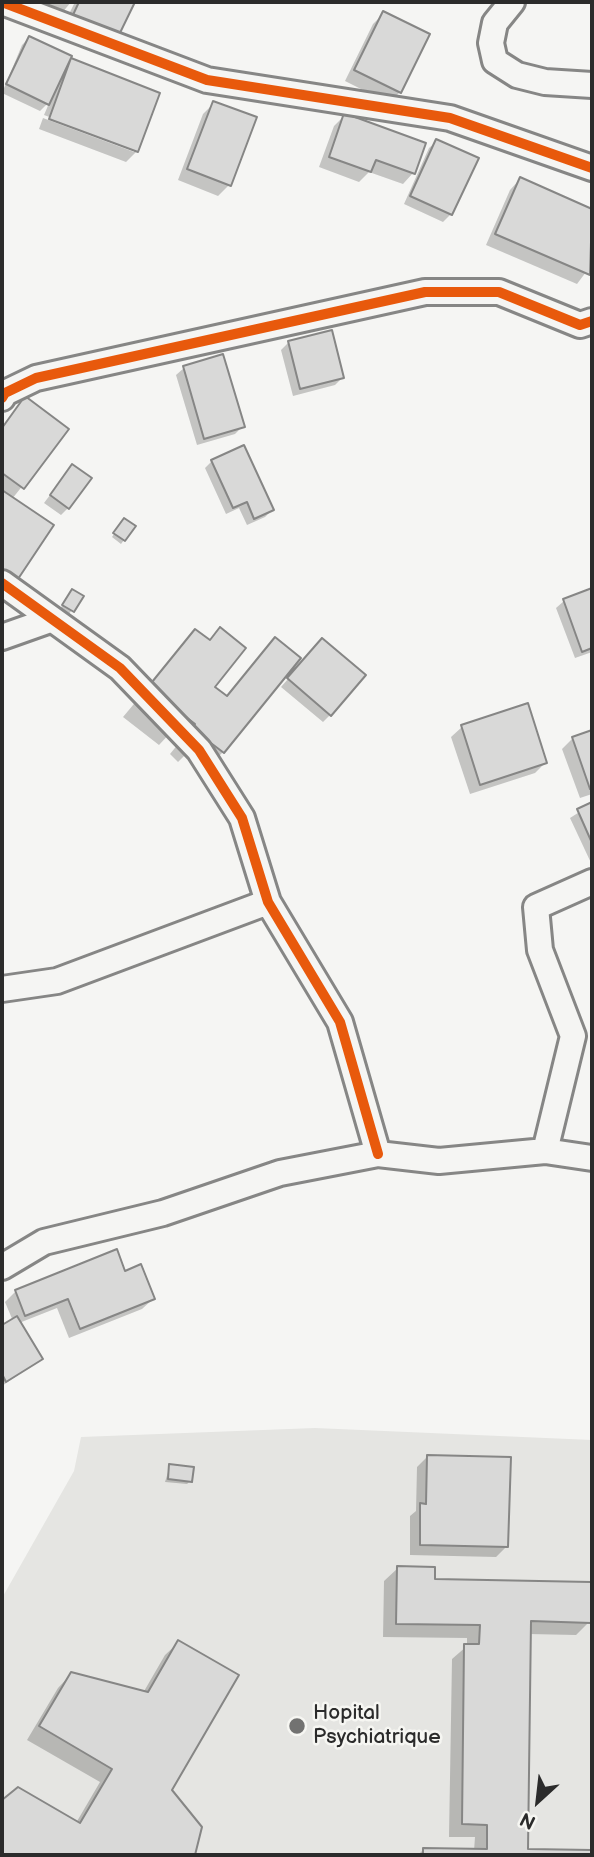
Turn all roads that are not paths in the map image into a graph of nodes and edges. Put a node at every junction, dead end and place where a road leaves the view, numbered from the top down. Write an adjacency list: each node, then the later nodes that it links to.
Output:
1 (2, 2): 4 (street)
2 (512, 2): 3 (street)
3 (592, 85)
4 (592, 169)
5 (592, 321): 6 (street)
6 (2, 398)
7 (2, 583): 8 (street)
8 (50, 620): 9 (street); 11 (street)
9 (2, 637)
10 (592, 882): 13 (street)
11 (268, 902): 12 (street); 14 (street)
12 (2, 989)
13 (545, 1152): 14 (street); 15 (street)
14 (378, 1154): 16 (street)
15 (592, 1158)
16 (2, 1267)

